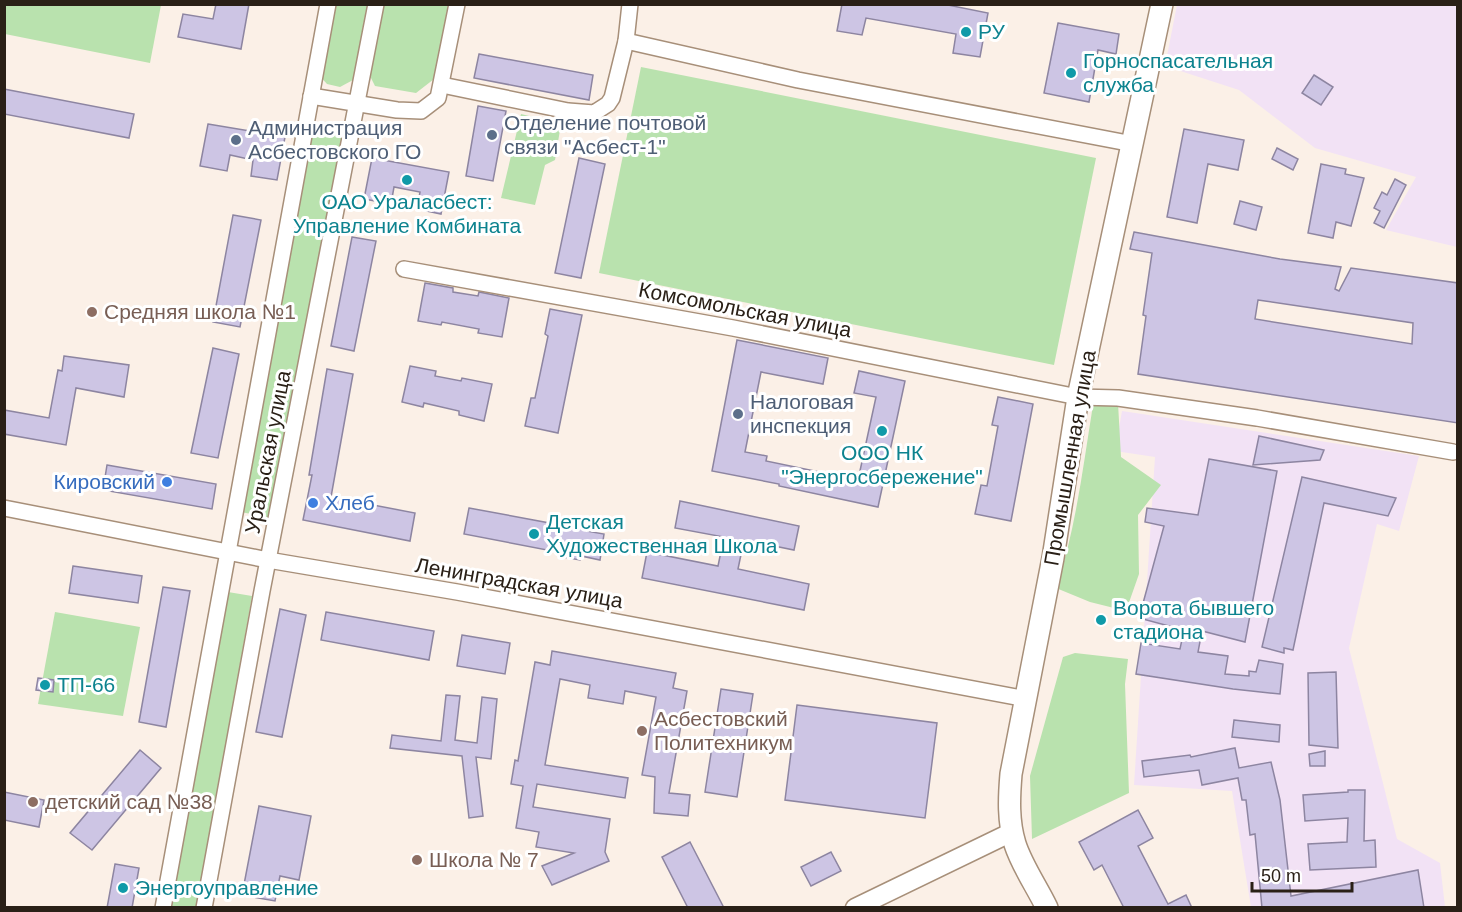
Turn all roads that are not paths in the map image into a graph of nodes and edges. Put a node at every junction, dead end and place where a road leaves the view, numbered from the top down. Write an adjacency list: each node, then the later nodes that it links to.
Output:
1 (328, 4): 8 (street, Уральская улица)
2 (376, 4): 9 (street, Уральская улица)
3 (457, 4): 7 (street)
4 (630, 4): 6 (street)
5 (1162, 4): 10 (main road, Промышленная улица)
6 (626, 40): 7 (street); 10 (street)
7 (442, 85): 9 (street)
8 (311, 96): 9 (street); 15 (street, Уральская улица)
9 (357, 103): 16 (street, Уральская улица)
10 (1133, 144): 12 (main road, Промышленная улица)
11 (404, 269): 12 (street, Комсомольская улица)
12 (1078, 397): 13 (street, Комсомольская улица); 17 (main road, Промышленная улица)
13 (1453, 452)
14 (4, 508): 15 (street, Ленинградская улица)
15 (229, 552): 16 (street, Ленинградская улица); 19 (street, Уральская улица)
16 (268, 560): 17 (street, Ленинградская улица); 20 (street, Уральская улица)
17 (1027, 699): 18 (main road, Промышленная улица)
18 (1012, 832): 21 (street); 22 (main road, Промышленная улица)
19 (163, 908)
20 (204, 908)
21 (855, 908)
22 (1047, 908)

